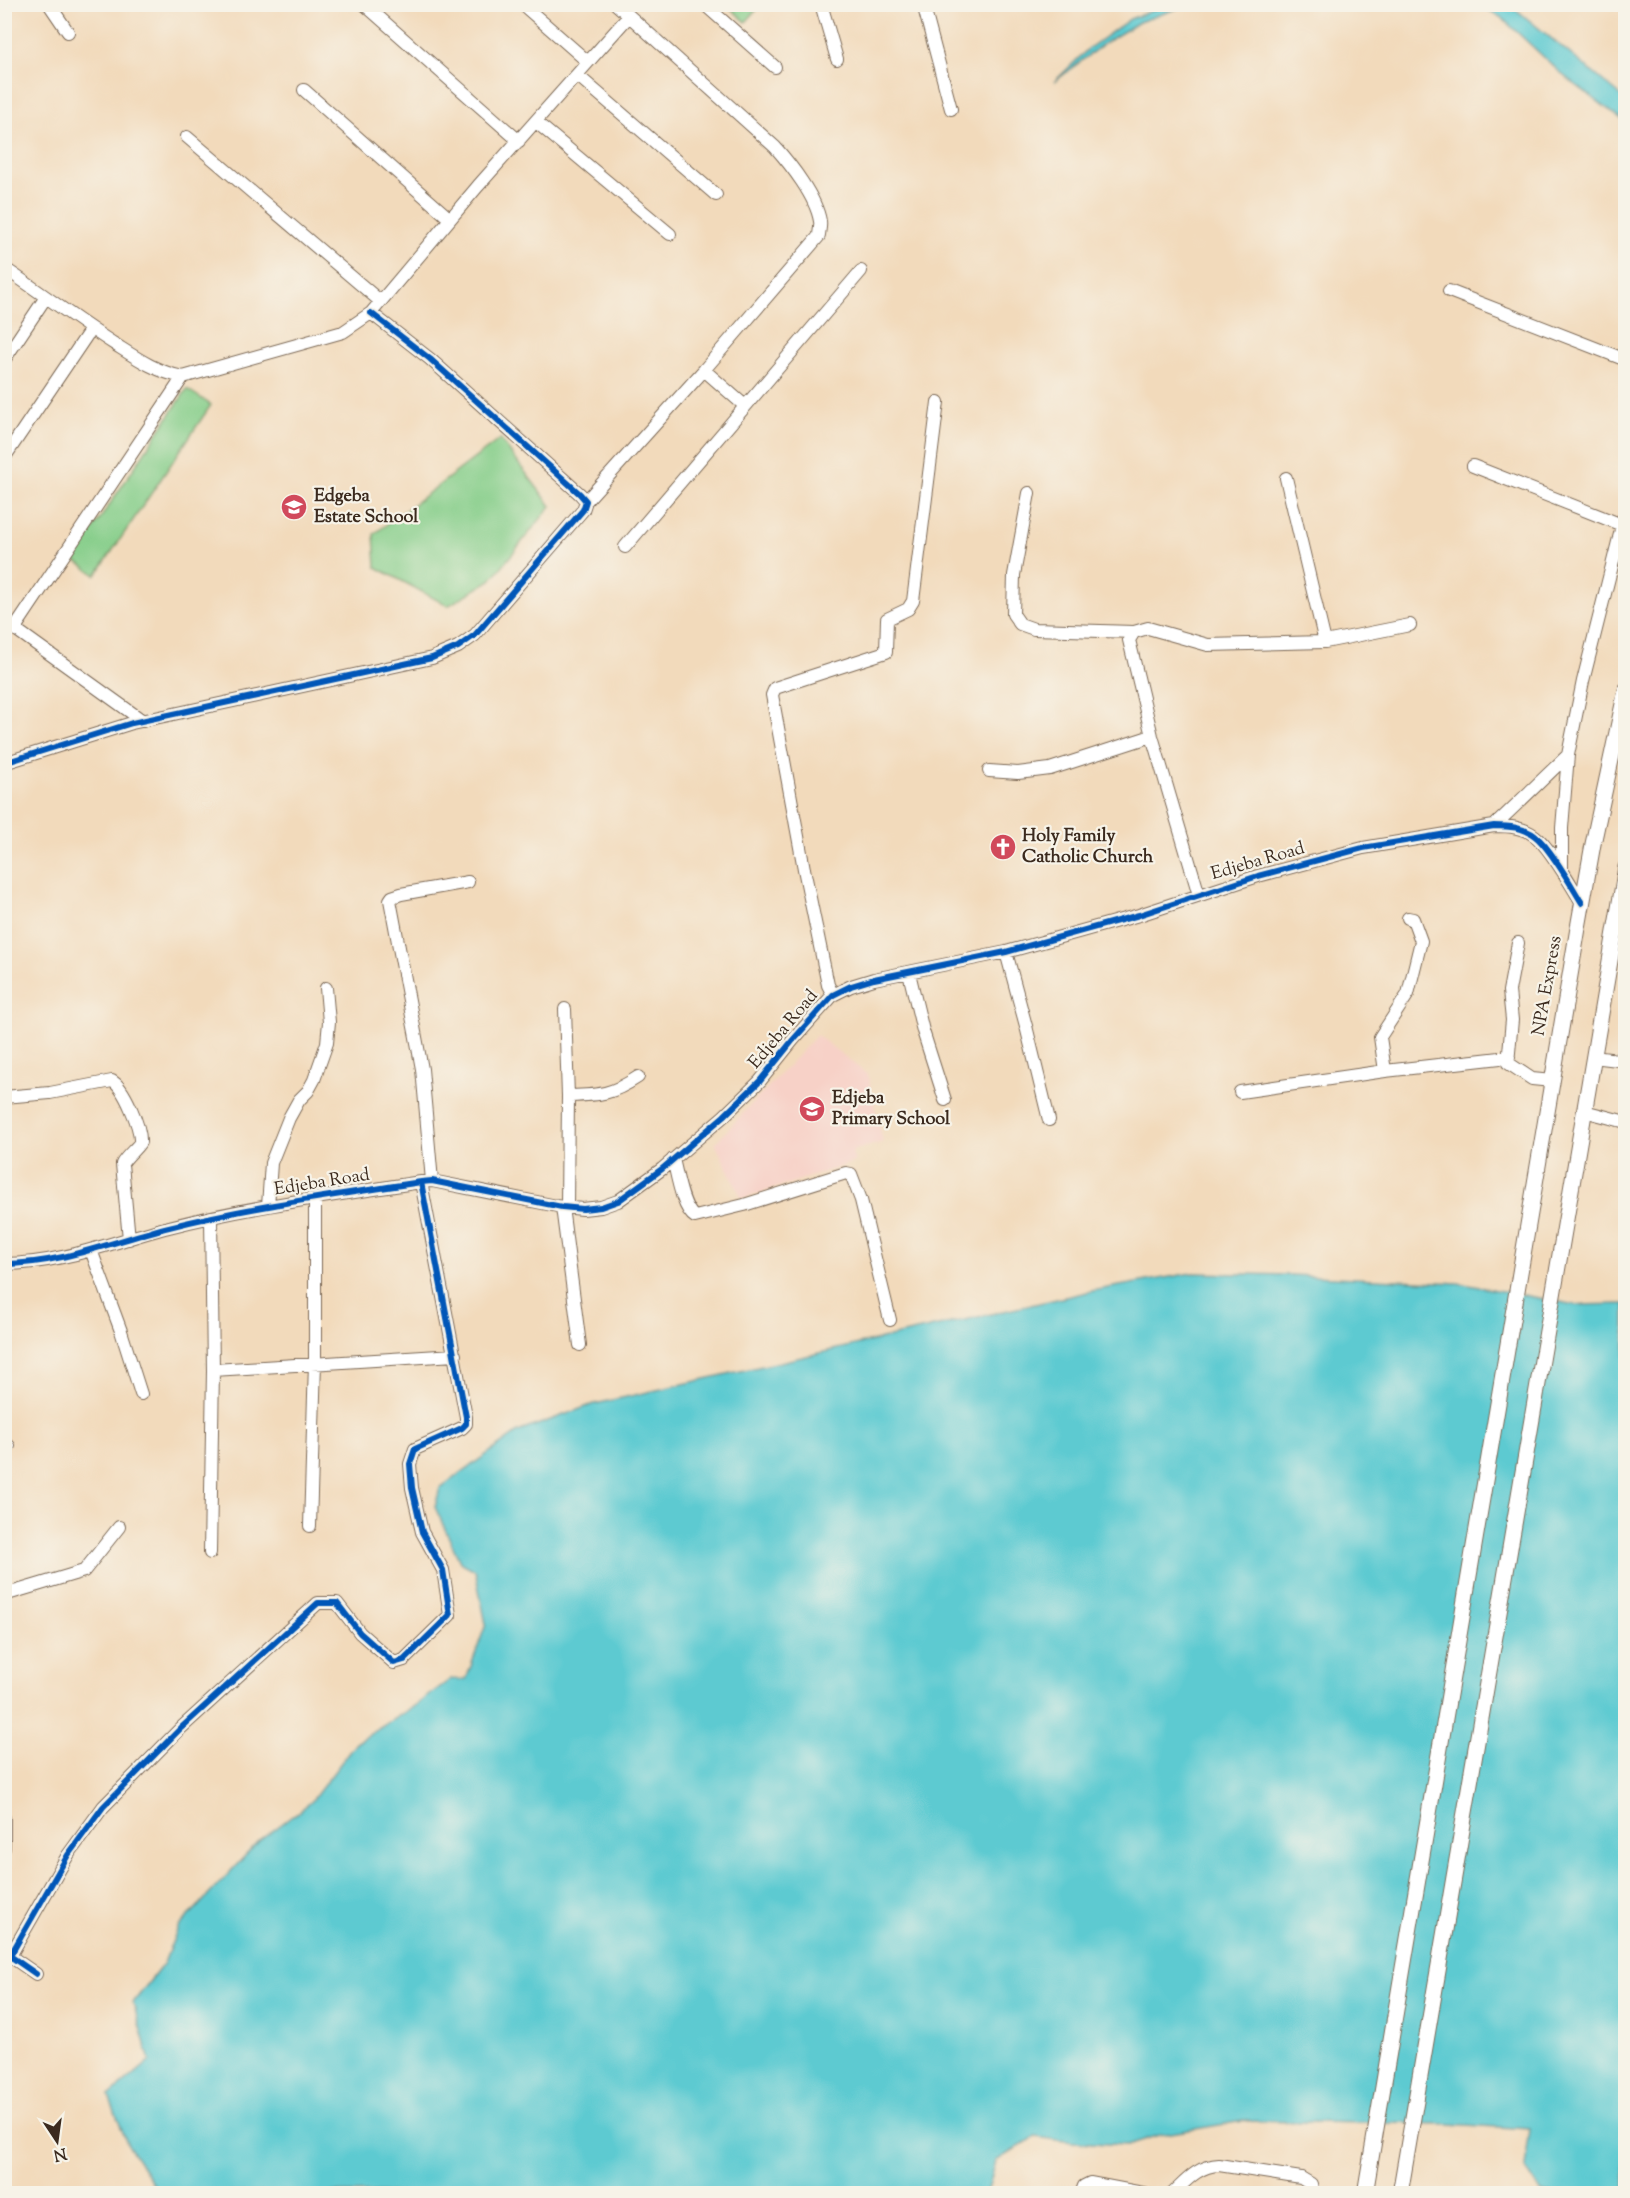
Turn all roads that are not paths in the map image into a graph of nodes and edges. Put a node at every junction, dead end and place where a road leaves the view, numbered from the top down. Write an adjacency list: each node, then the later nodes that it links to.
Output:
1 (49, 4): 9 (street)
2 (364, 4): 18 (street)
3 (522, 4): 11 (street)
4 (616, 4): 8 (street)
5 (704, 4): 12 (street)
6 (821, 4): 10 (street)
7 (923, 4): 15 (street)
8 (629, 16): 11 (street); 31 (street)
9 (68, 32)
10 (837, 59)
11 (588, 62): 13 (street)
12 (775, 67)
13 (577, 75): 16 (street); 19 (street)
14 (304, 90): 20 (street)
15 (951, 109)
16 (536, 122): 18 (street); 21 (street)
17 (187, 137): 26 (street)
18 (519, 141): 20 (street)
19 (716, 195)
20 (450, 219): 26 (street)
21 (670, 234)
22 (5, 270): 25 (street)
23 (861, 271): 34 (street)
24 (1449, 291): 30 (street)
25 (46, 297): 28 (street); 29 (street)
26 (380, 300): 27 (street)
27 (371, 313): 32 (street); 39 (street)
28 (91, 329): 32 (street); 35 (street)
29 (4, 360)
30 (1626, 360)
31 (704, 370): 34 (street); 39 (street)
32 (183, 377): 45 (street)
33 (938, 402): 66 (street)
34 (745, 406): 42 (street)
35 (4, 458)
36 (1473, 466): 41 (street)
37 (1286, 478): 47 (street)
38 (1029, 494): 46 (street)
39 (586, 501): 49 (street)
40 (1626, 510): 41 (street)
41 (1622, 525): 52 (street)
42 (625, 548)
43 (4, 621): 45 (street)
44 (1410, 625): 47 (street)
45 (15, 628): 49 (street)
46 (1134, 632): 47 (street); 50 (street)
47 (1325, 642)
48 (1626, 690): 60 (main road, NPA Express)
49 (143, 721): 53 (street)
50 (1152, 736): 54 (street); 59 (street)
51 (4, 752): 53 (street)
52 (1568, 755): 55 (street); 57 (street)
53 (10, 762)
54 (989, 771)
55 (1494, 826): 57 (street, Edjeba Road); 59 (street, Edjeba Road)
56 (1626, 867): 69 (main road)
57 (1562, 870): 60 (street, Edjeba Road)
58 (468, 882): 82 (street)
59 (1200, 895): 63 (street, Edjeba Road)
60 (1582, 903): 73 (main road, NPA Express)
61 (1408, 918): 71 (street)
62 (1518, 943): 68 (street)
63 (1005, 952): 64 (street, Edjeba Road); 79 (street)
64 (909, 973): 66 (street, Edjeba Road); 77 (street)
65 (326, 988): 84 (street)
66 (833, 995): 81 (street, Edjeba Road)
67 (566, 1009): 75 (street)
68 (1509, 1057): 71 (street); 73 (street)
69 (1593, 1057): 70 (street); 78 (main road)
70 (1626, 1061)
71 (1385, 1071): 74 (street)
72 (638, 1077): 75 (street)
73 (1552, 1081): 107 (main road, NPA Express)
74 (1240, 1092)
75 (568, 1096): 85 (street)
76 (4, 1097): 87 (street)
77 (945, 1100)
78 (1584, 1111): 80 (street); 108 (main road)
79 (1048, 1120)
80 (1626, 1122)
81 (673, 1160): 85 (street, Edjeba Road); 90 (street)
82 (427, 1182): 83 (street, Edjeba Road); 85 (street, Edjeba Road); 92 (street)
83 (315, 1199): 84 (street, Edjeba Road); 93 (street)
84 (268, 1206): 86 (street, Edjeba Road)
85 (565, 1208): 91 (street)
86 (211, 1217): 87 (street, Edjeba Road); 94 (street)
87 (129, 1239): 88 (street, Edjeba Road)
88 (91, 1250): 89 (street, Edjeba Road); 95 (street)
89 (4, 1264)
90 (890, 1320)
91 (580, 1345)
92 (455, 1355): 93 (street); 102 (street)
93 (315, 1363): 94 (street); 96 (street)
94 (213, 1370): 98 (street)
95 (141, 1394)
96 (310, 1526)
97 (119, 1527): 99 (street)
98 (210, 1553)
99 (4, 1595)
100 (4, 1818): 101 (street)
101 (4, 1848)
102 (36, 1974)
103 (1081, 2193): 104 (street)
104 (1148, 2193)
105 (1172, 2193): 106 (street)
106 (1312, 2193)
107 (1365, 2193)
108 (1400, 2193)

